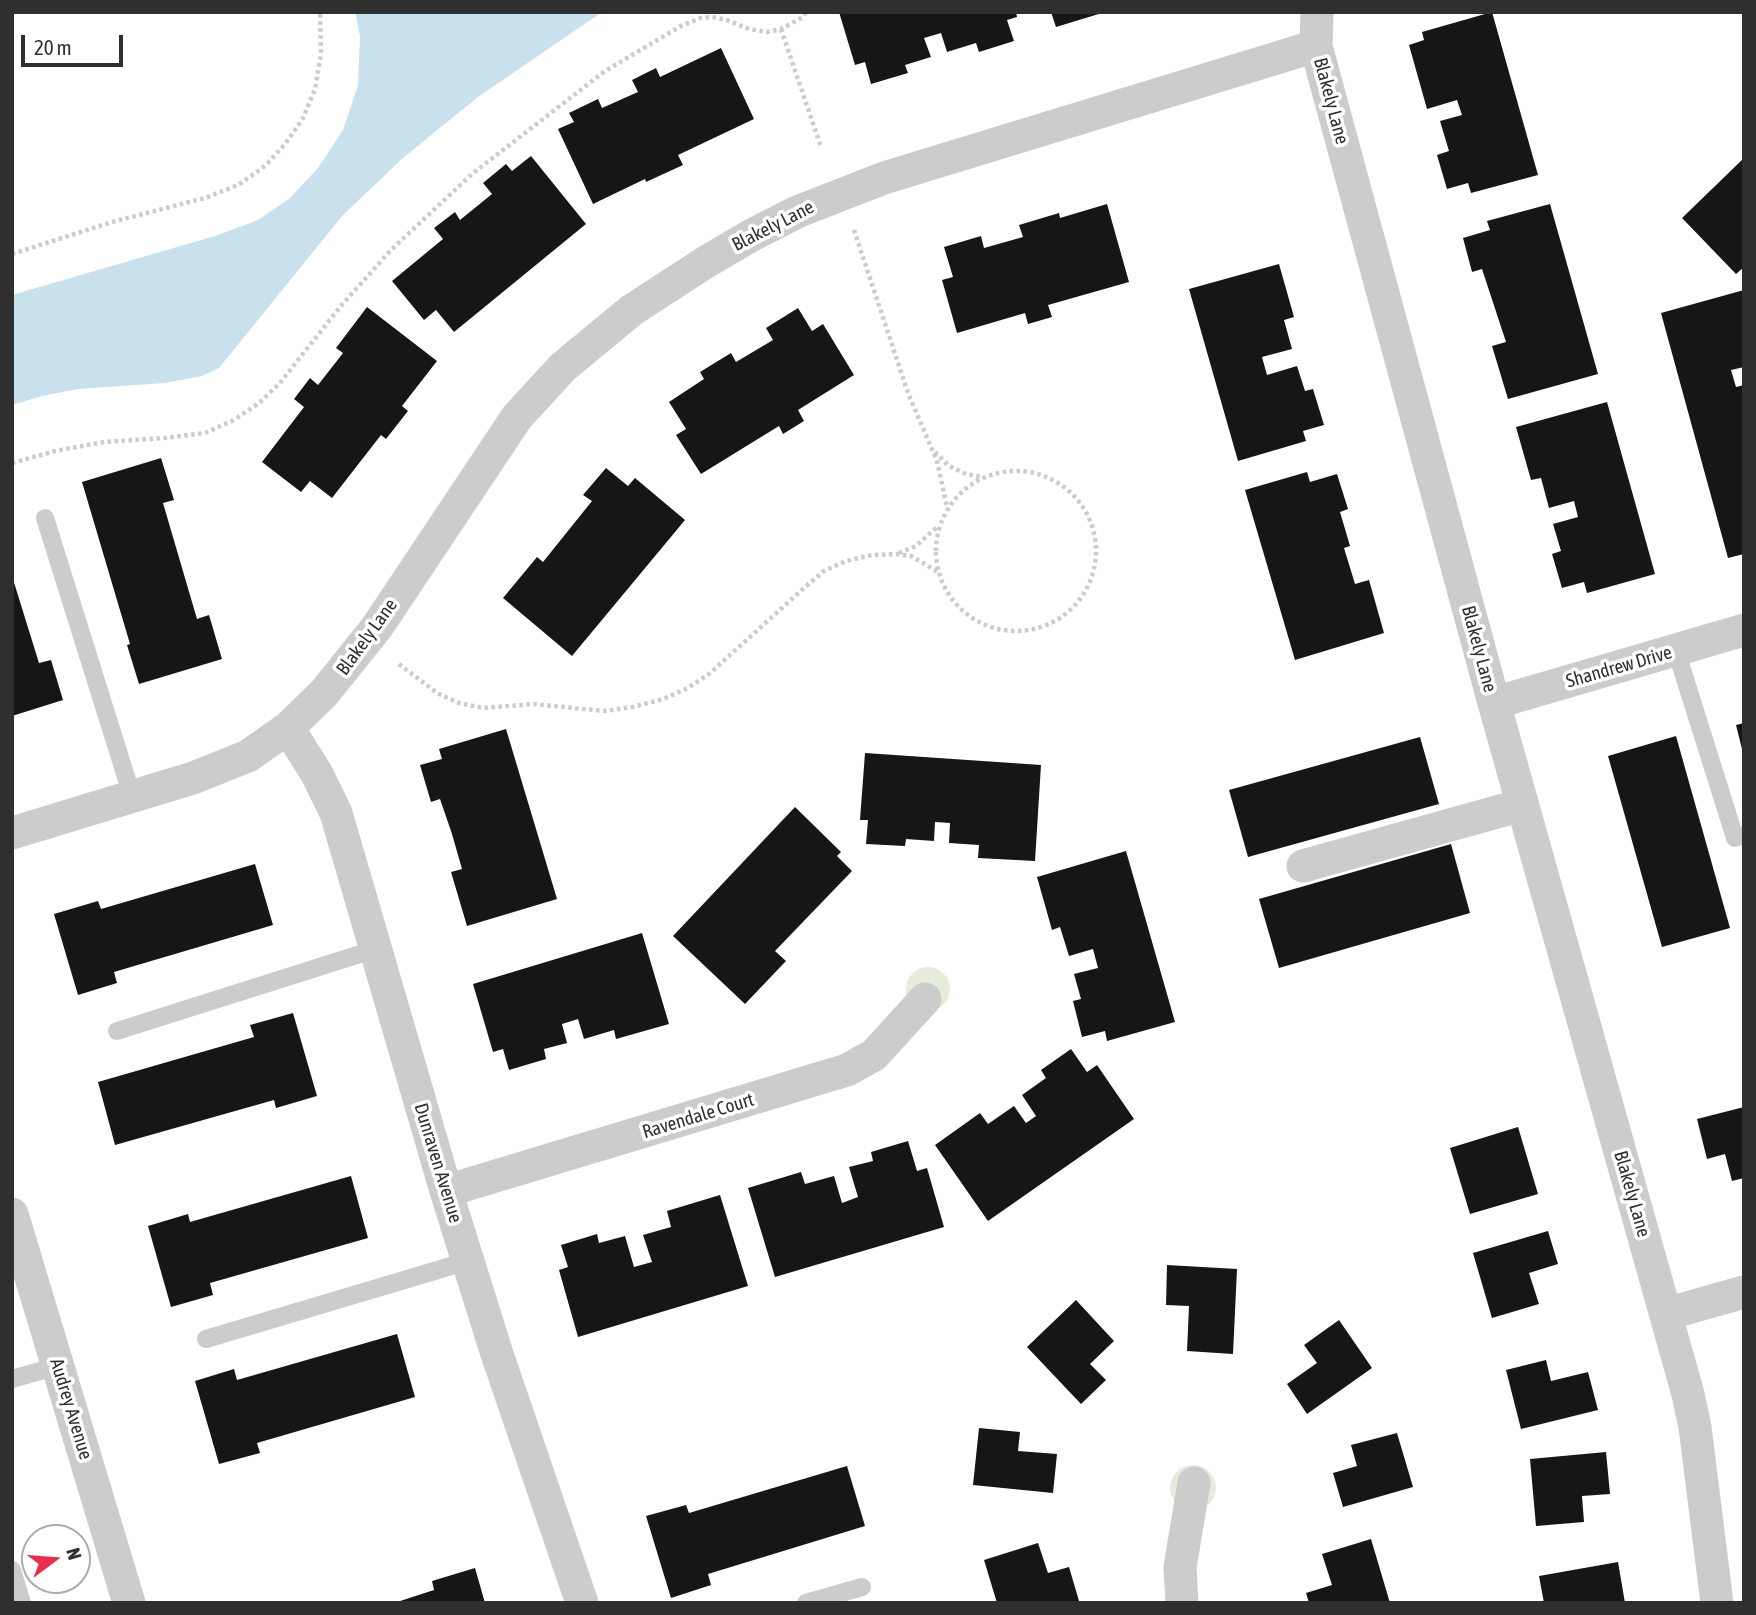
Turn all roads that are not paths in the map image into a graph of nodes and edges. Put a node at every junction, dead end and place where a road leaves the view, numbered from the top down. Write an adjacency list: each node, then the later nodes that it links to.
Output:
1 (1317, 12): 2 (street)
2 (1316, 46): 6 (street, Blakely Lane); 7 (street, Blakely Lane)
3 (45, 518): 8 (lane)
4 (1744, 630): 5 (street, Shandrew Drive)
5 (1676, 650): 6 (street, Shandrew Drive); 11 (lane)
6 (1494, 703): 9 (street, Blakely Lane)
7 (288, 728): 8 (street, Blakely Lane); 13 (street, Dunraven Avenue)
8 (132, 796): 10 (street, Blakely Lane)
9 (1522, 805): 12 (street); 20 (street, Blakely Lane)
10 (12, 833)
11 (1744, 835)
12 (1303, 866)
13 (376, 949): 15 (lane); 16 (street, Dunraven Avenue)
14 (925, 999): 16 (street, Ravendale Court)
15 (117, 1031)
16 (446, 1191): 18 (street, Dunraven Avenue)
17 (12, 1214): 22 (street, Audrey Avenue)
18 (468, 1261): 21 (lane); 29 (street, Dunraven Avenue)
19 (1744, 1292): 20 (street)
20 (1666, 1314): 32 (street, Blakely Lane)
21 (206, 1339)
22 (58, 1366): 23 (lane); 28 (street, Audrey Avenue)
23 (12, 1380)
24 (1194, 1483): 31 (street)
25 (12, 1570): 27 (lane)
26 (862, 1587): 30 (lane)
27 (22, 1603)
28 (129, 1603)
29 (582, 1603)
30 (806, 1603)
31 (1182, 1603)
32 (1717, 1603)

